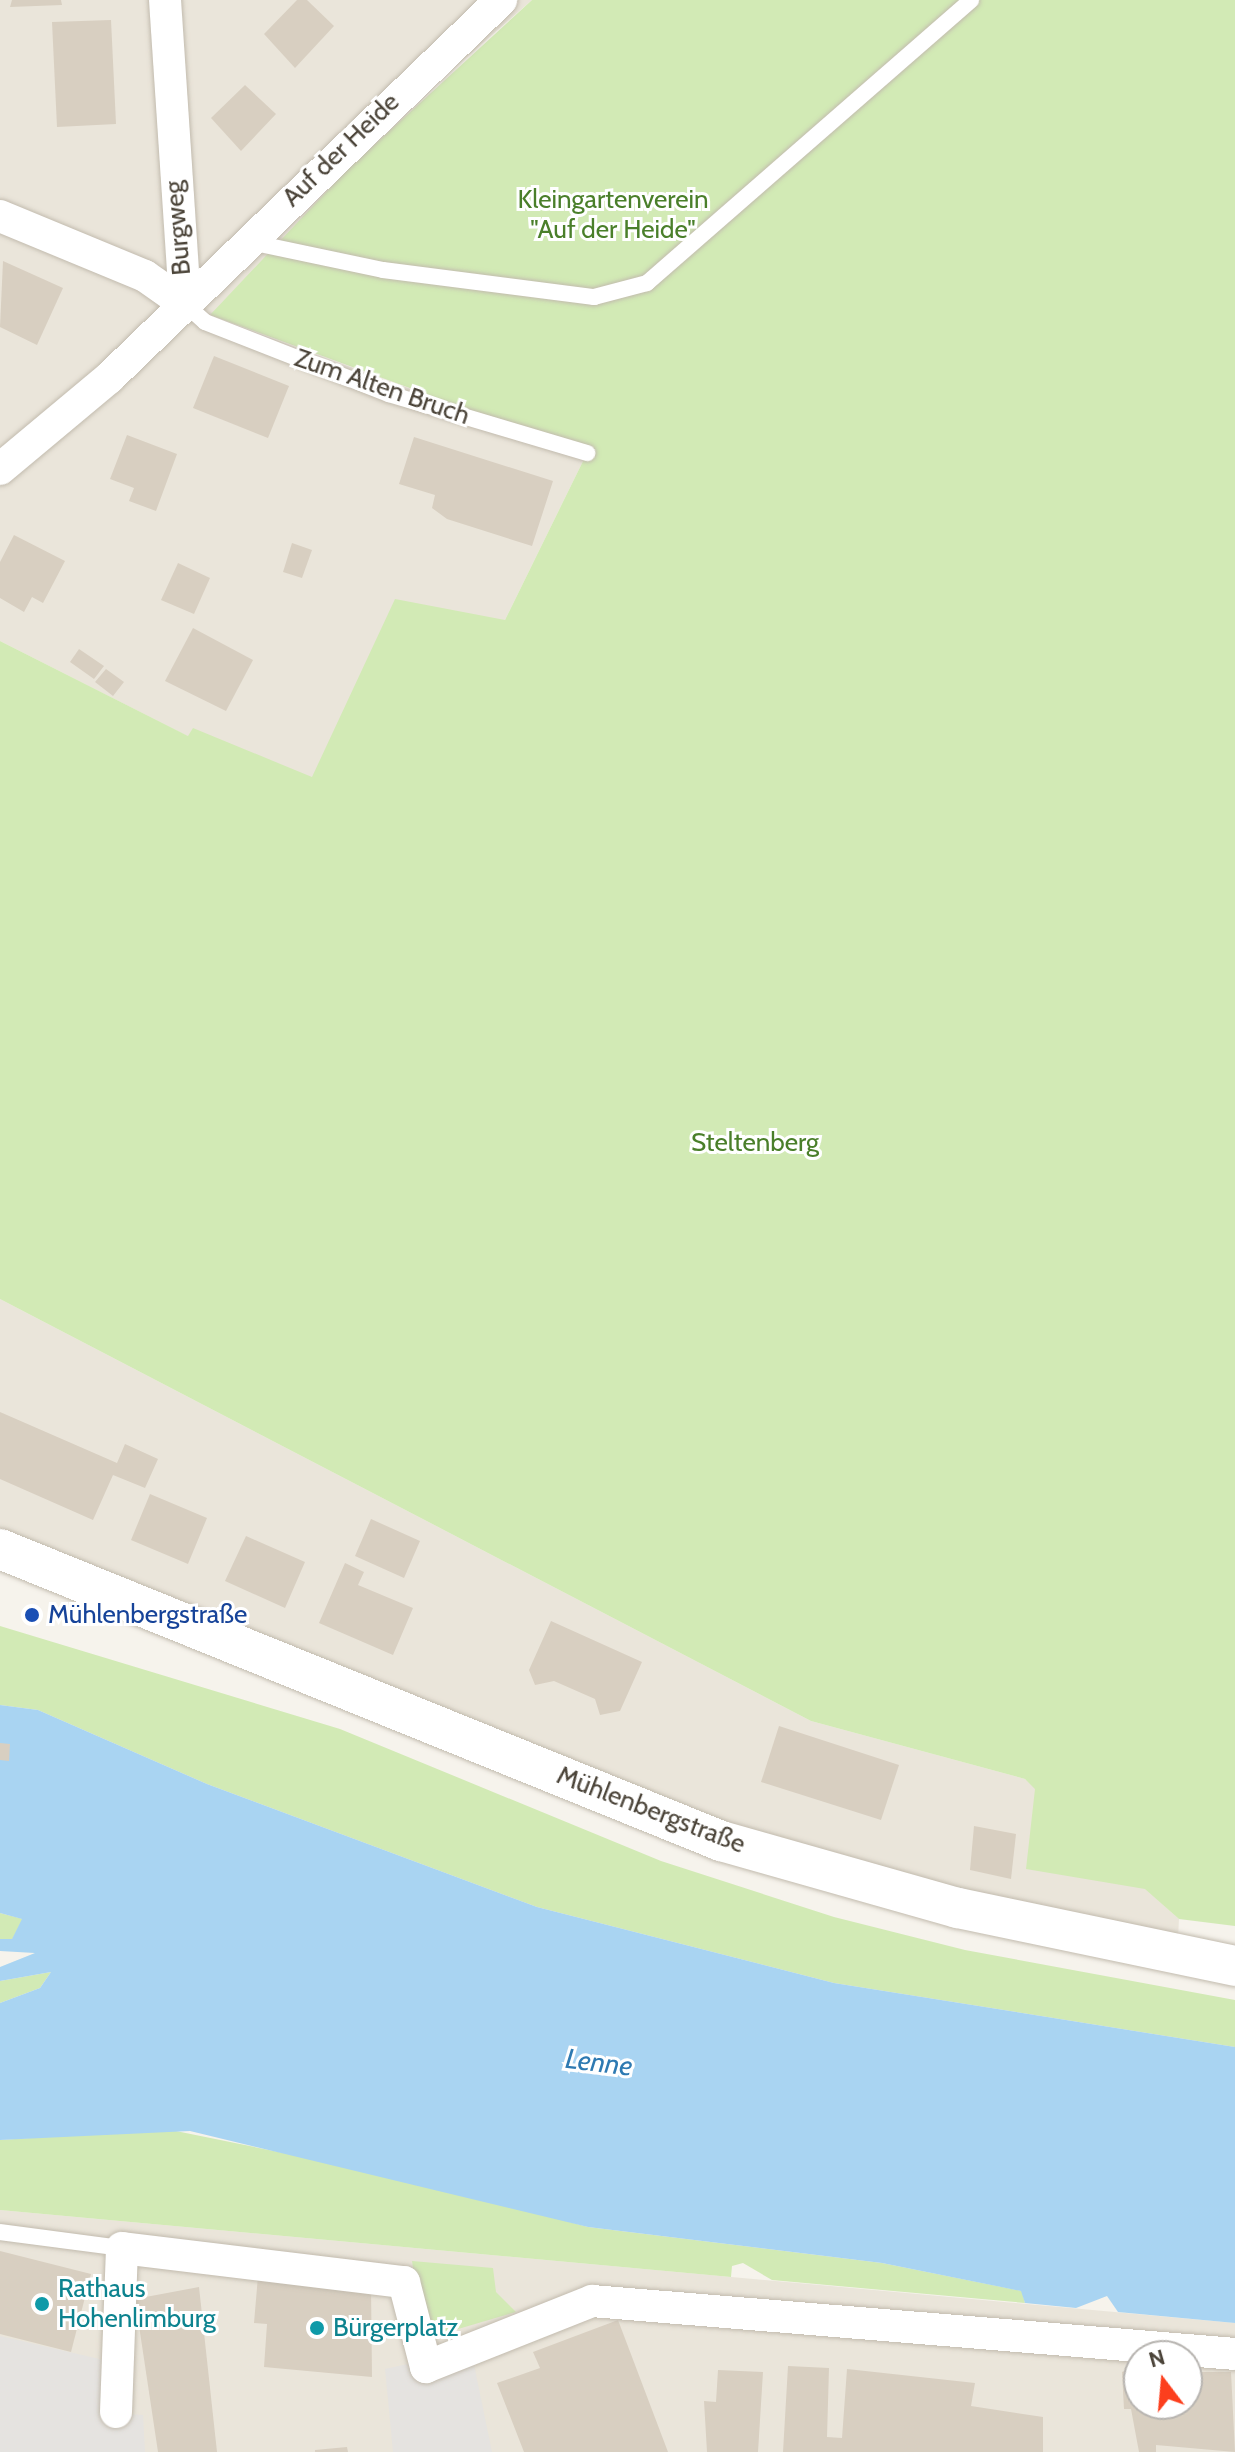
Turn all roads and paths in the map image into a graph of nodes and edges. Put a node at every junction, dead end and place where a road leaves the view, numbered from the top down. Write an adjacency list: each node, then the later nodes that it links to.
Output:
1 (165, 0): 6 (street, Burgweg)
2 (501, 0): 5 (street, Auf der Heide)
3 (971, 0): 5 (lane)
4 (0, 216): 6 (street)
5 (248, 241): 6 (street, Auf der Heide)
6 (185, 304): 7 (lane, Zum Alten Bruch); 8 (street, Burgweg)
7 (587, 453)
8 (0, 469)
9 (0, 1549): 10 (street, Mühlenbergstraße)
10 (1235, 1966)
11 (0, 2232): 12 (lane)
12 (122, 2248): 13 (street); 14 (street)
13 (1235, 2354)
14 (116, 2412)

